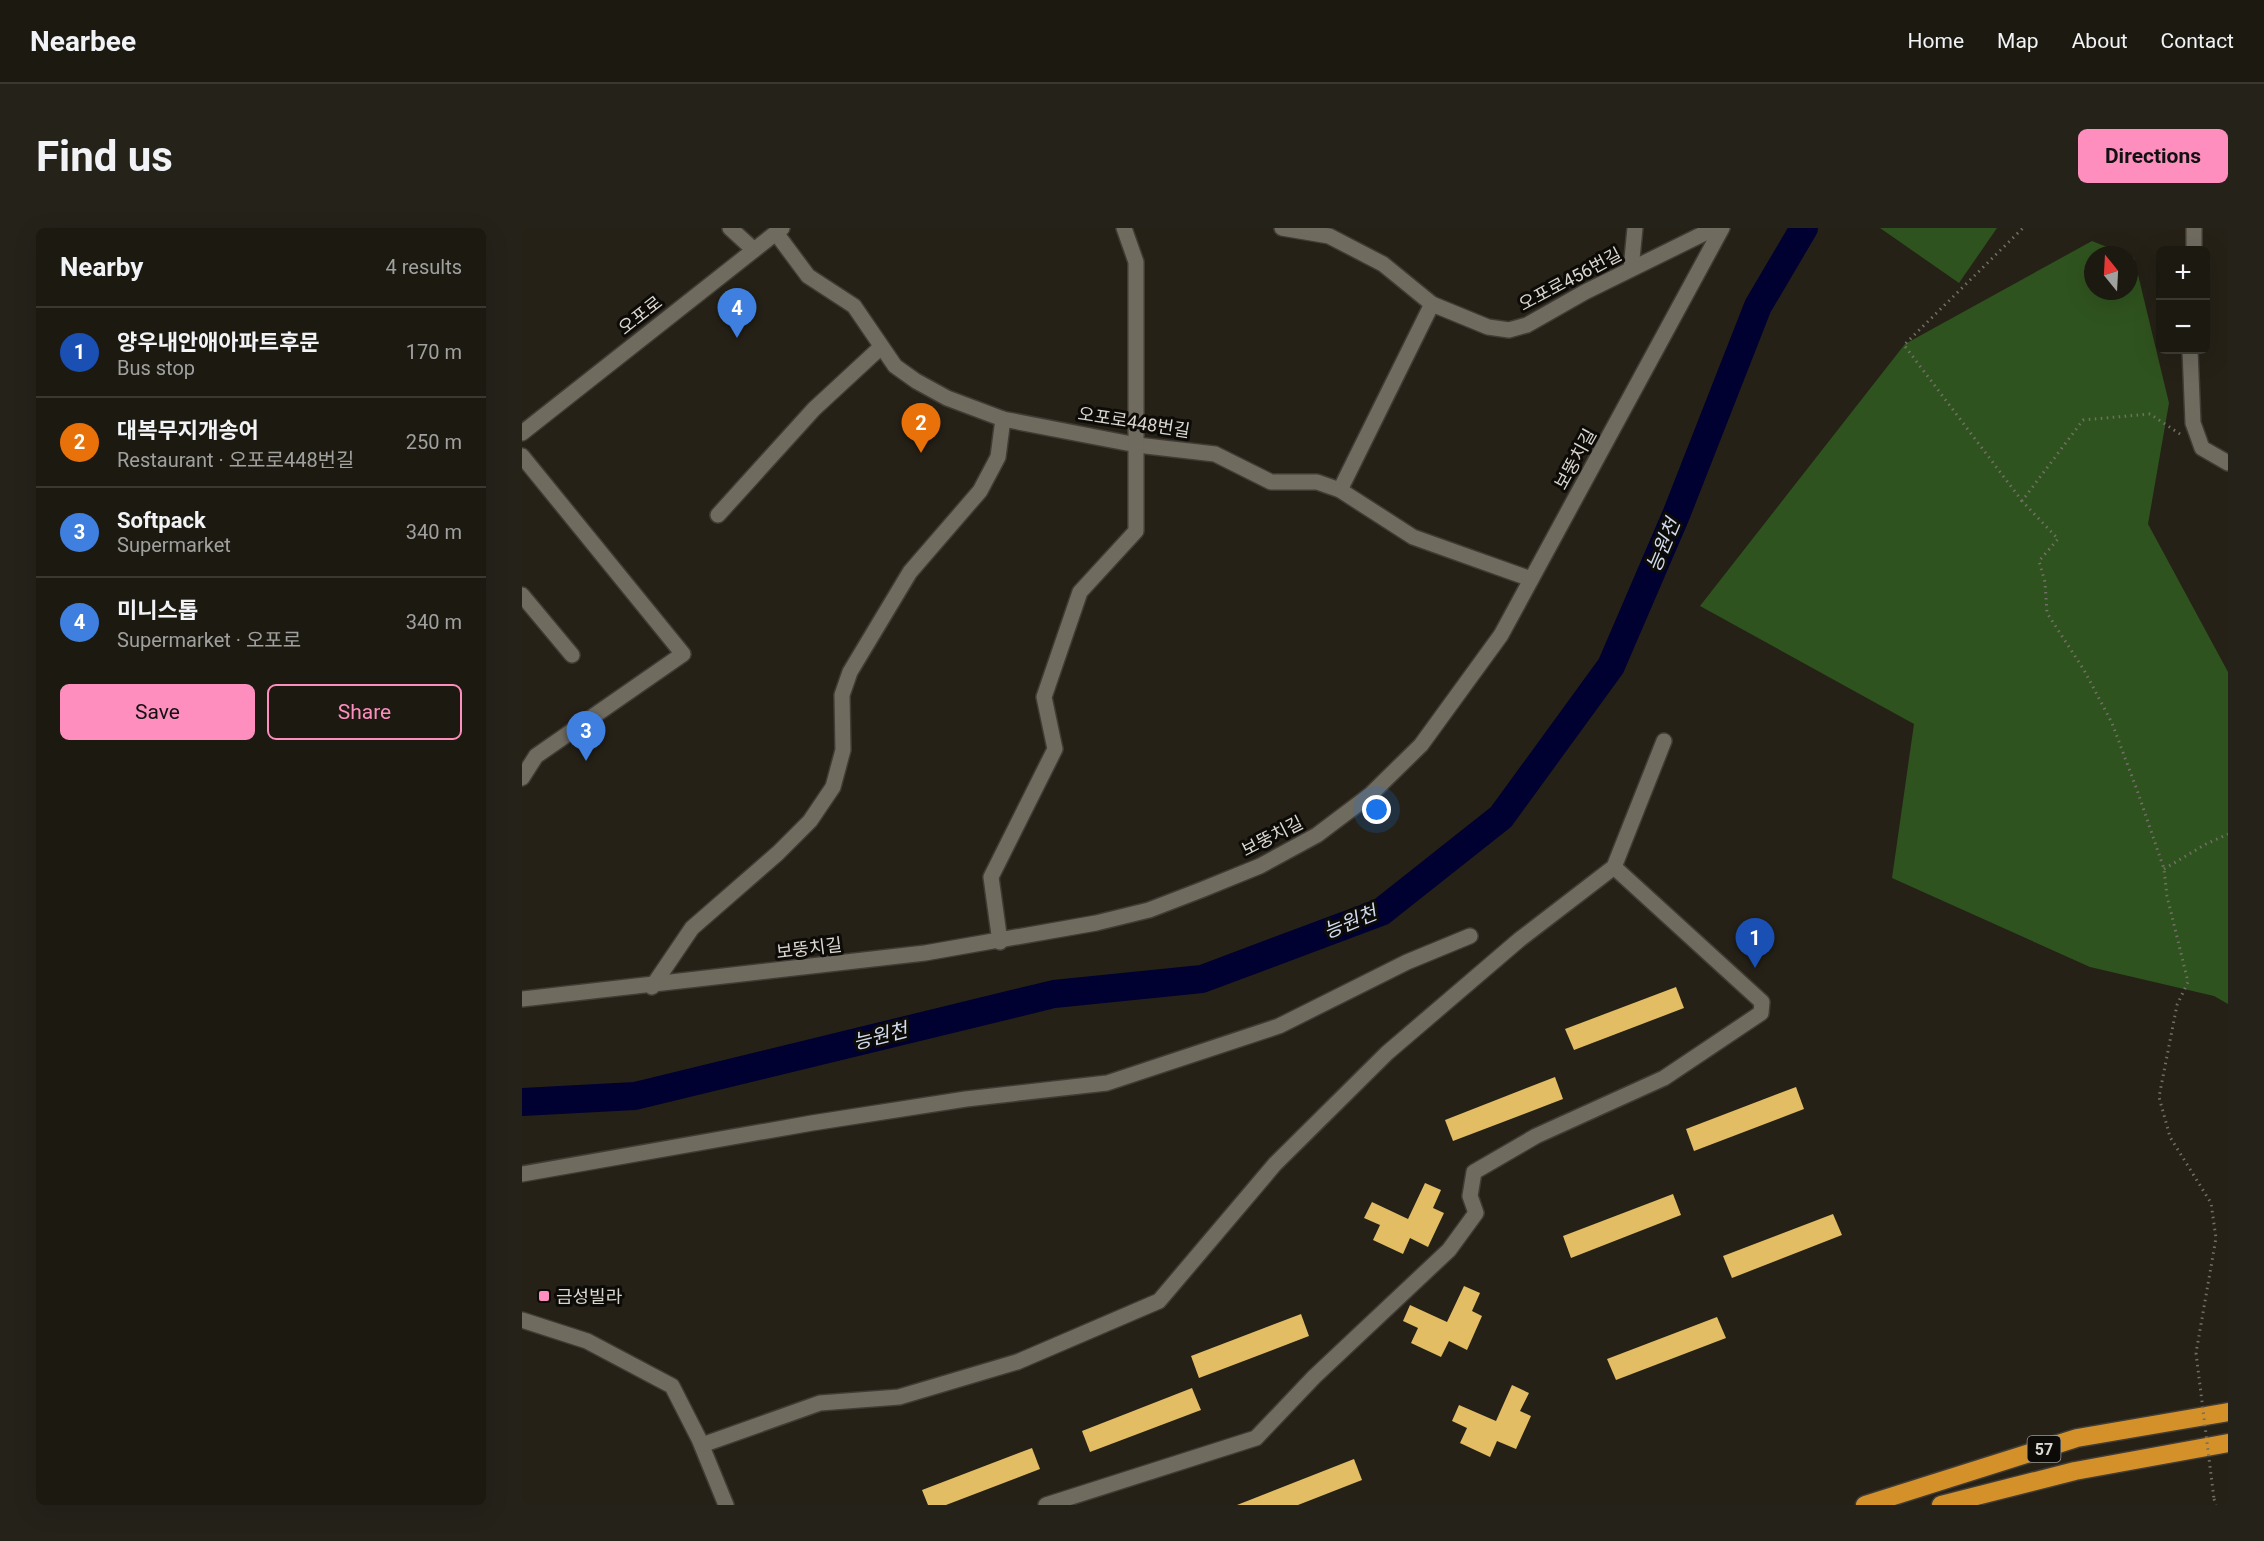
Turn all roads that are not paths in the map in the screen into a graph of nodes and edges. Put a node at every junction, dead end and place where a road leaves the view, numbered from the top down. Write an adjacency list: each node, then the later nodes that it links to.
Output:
1 (730, 228): 10 (street)
2 (1124, 228): 17 (street)
3 (1282, 228): 12 (street, 오포로456번길)
4 (1635, 228): 11 (street)
5 (1715, 228): 11 (street, 오포로456번길)
6 (1722, 228): 22 (street, 보뚱치길)
7 (2194, 228): 9 (street)
8 (779, 231): 10 (street, 오포로); 13 (street, 오포로448번길)
9 (2194, 246)
10 (754, 250): 16 (street, 오포로)
11 (1631, 269): 12 (street, 오포로456번길)
12 (1432, 304): 20 (street)
13 (881, 347): 15 (street, 오포로448번길); 21 (street)
14 (2190, 354): 19 (street)
15 (1003, 419): 17 (street, 오포로448번길); 30 (street)
16 (522, 433)
17 (1137, 445): 20 (street, 오포로448번길); 29 (street)
18 (522, 456): 26 (street)
19 (2228, 462)
20 (1340, 490): 22 (street, 오포로448번길)
21 (718, 515)
22 (1531, 579): 29 (street, 보뚱치길)
23 (522, 594): 24 (street)
24 (572, 656)
25 (1664, 741): 27 (street)
26 (522, 778)
27 (1614, 867): 36 (street); 38 (street)
28 (1470, 936): 32 (street)
29 (1000, 942): 30 (street, 보뚱치길)
30 (652, 987): 31 (street, 보뚱치길)
31 (522, 999)
32 (522, 1174)
33 (522, 1320): 36 (street)
34 (2228, 1412): 39 (highway, 57)
35 (2228, 1443): 40 (highway, 57)
36 (702, 1445): 37 (street)
37 (726, 1505)
38 (1046, 1505)
39 (1865, 1505)
40 (1941, 1505)

